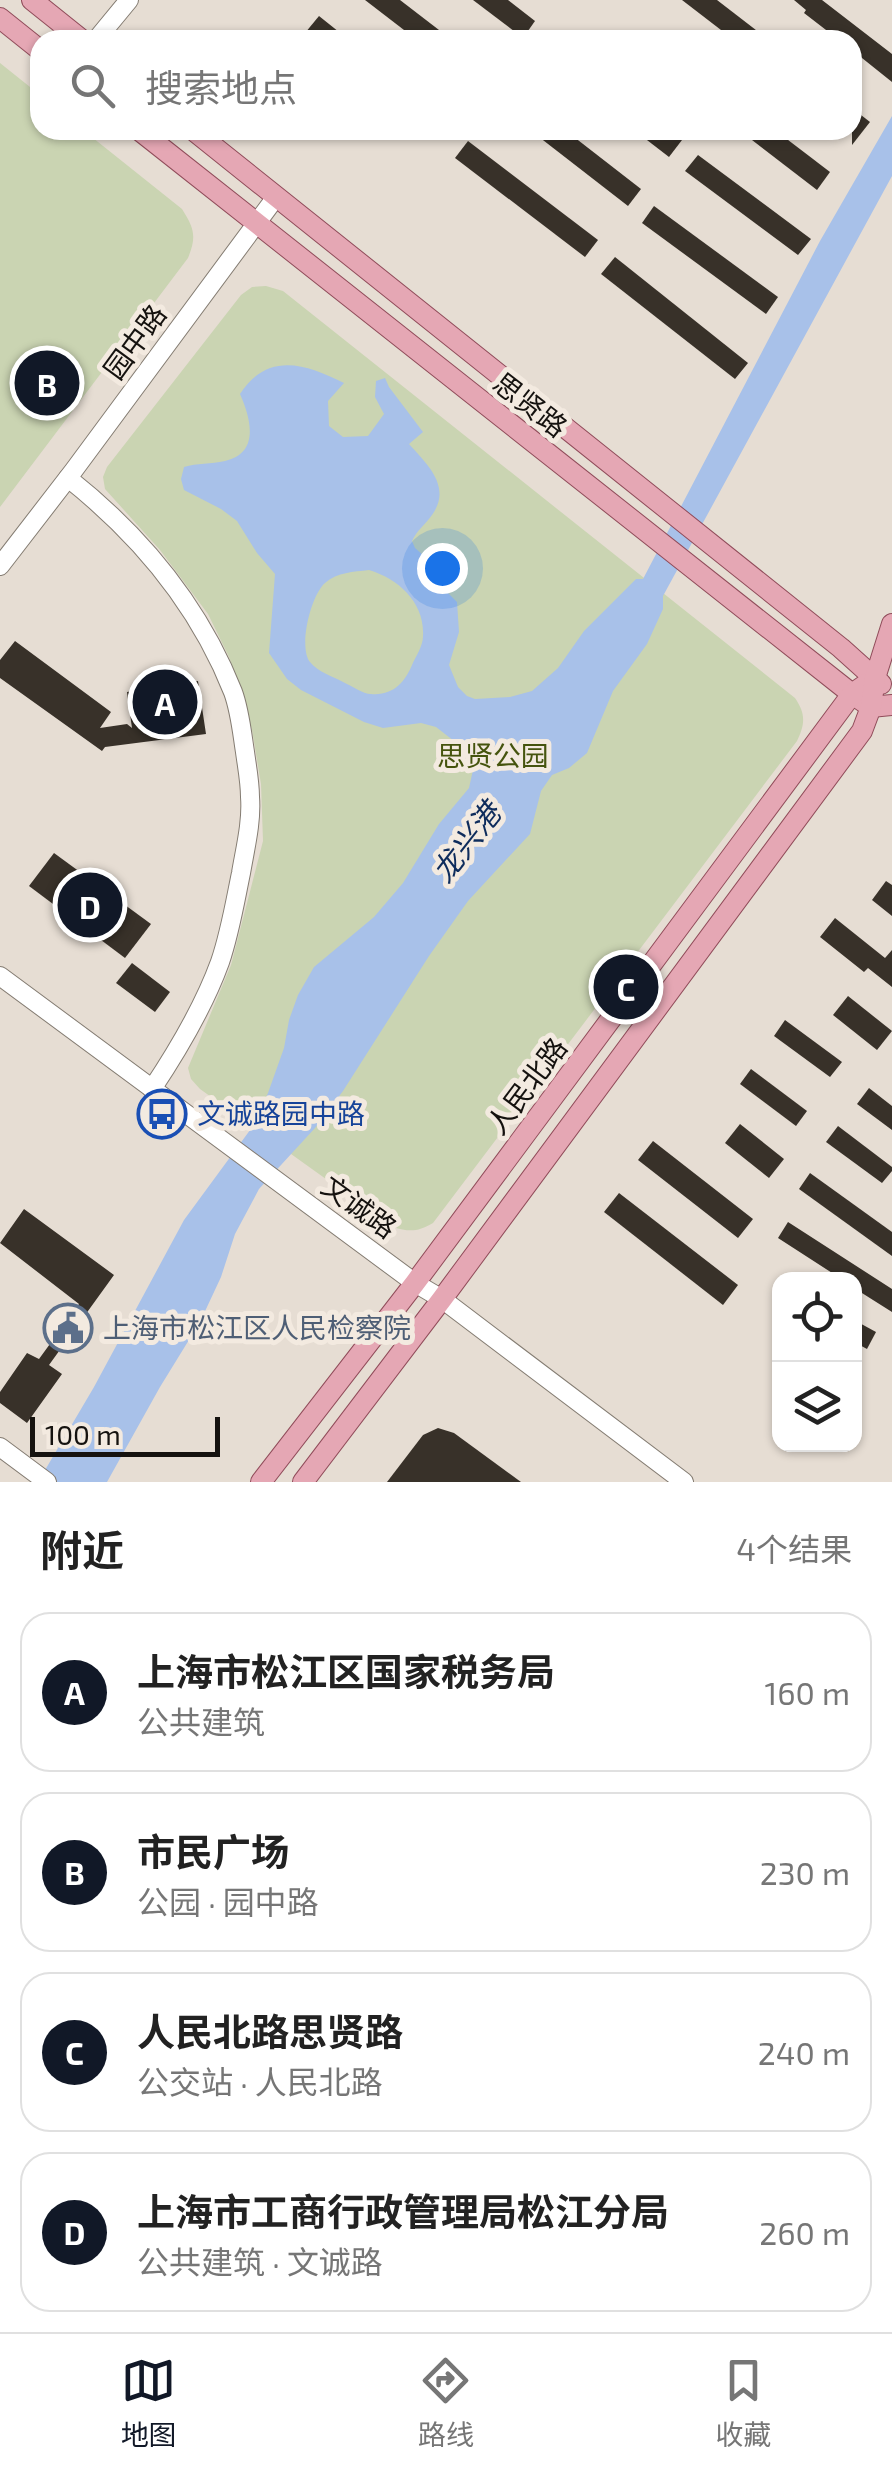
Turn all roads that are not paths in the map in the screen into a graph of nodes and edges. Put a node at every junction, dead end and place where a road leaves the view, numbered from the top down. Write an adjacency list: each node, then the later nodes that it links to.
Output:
1 (32, 0): 4 (main road)
2 (129, 0): 5 (street)
3 (0, 18): 6 (main road)
4 (70, 30)
5 (104, 30)
6 (30, 42)
7 (151, 140): 10 (main road, 思贤路)
8 (205, 140): 9 (main road, 思贤路)
9 (276, 197): 10 (street, 园中路); 14 (main road, 思贤路)
10 (256, 224): 11 (street, 园中路); 15 (main road, 思贤路)
11 (68, 478): 12 (street, 园中路); 19 (street)
12 (0, 566)
13 (892, 624): 14 (main road)
14 (875, 678): 15 (main road, 人民北路); 16 (main road, 思贤路); 17 (main road)
15 (852, 694): 17 (main road, 思贤路); 20 (main road, 人民北路)
16 (892, 695)
17 (882, 706): 21 (main road)
18 (0, 976): 19 (street, 文诚路)
19 (152, 1089): 20 (street, 文诚路)
20 (415, 1282): 21 (street, 文诚路); 24 (main road, 人民北路)
21 (442, 1299): 25 (main road); 26 (street, 文诚路)
22 (0, 1447): 23 (street)
23 (39, 1476)
24 (261, 1482)
25 (303, 1482)
26 (684, 1482)

